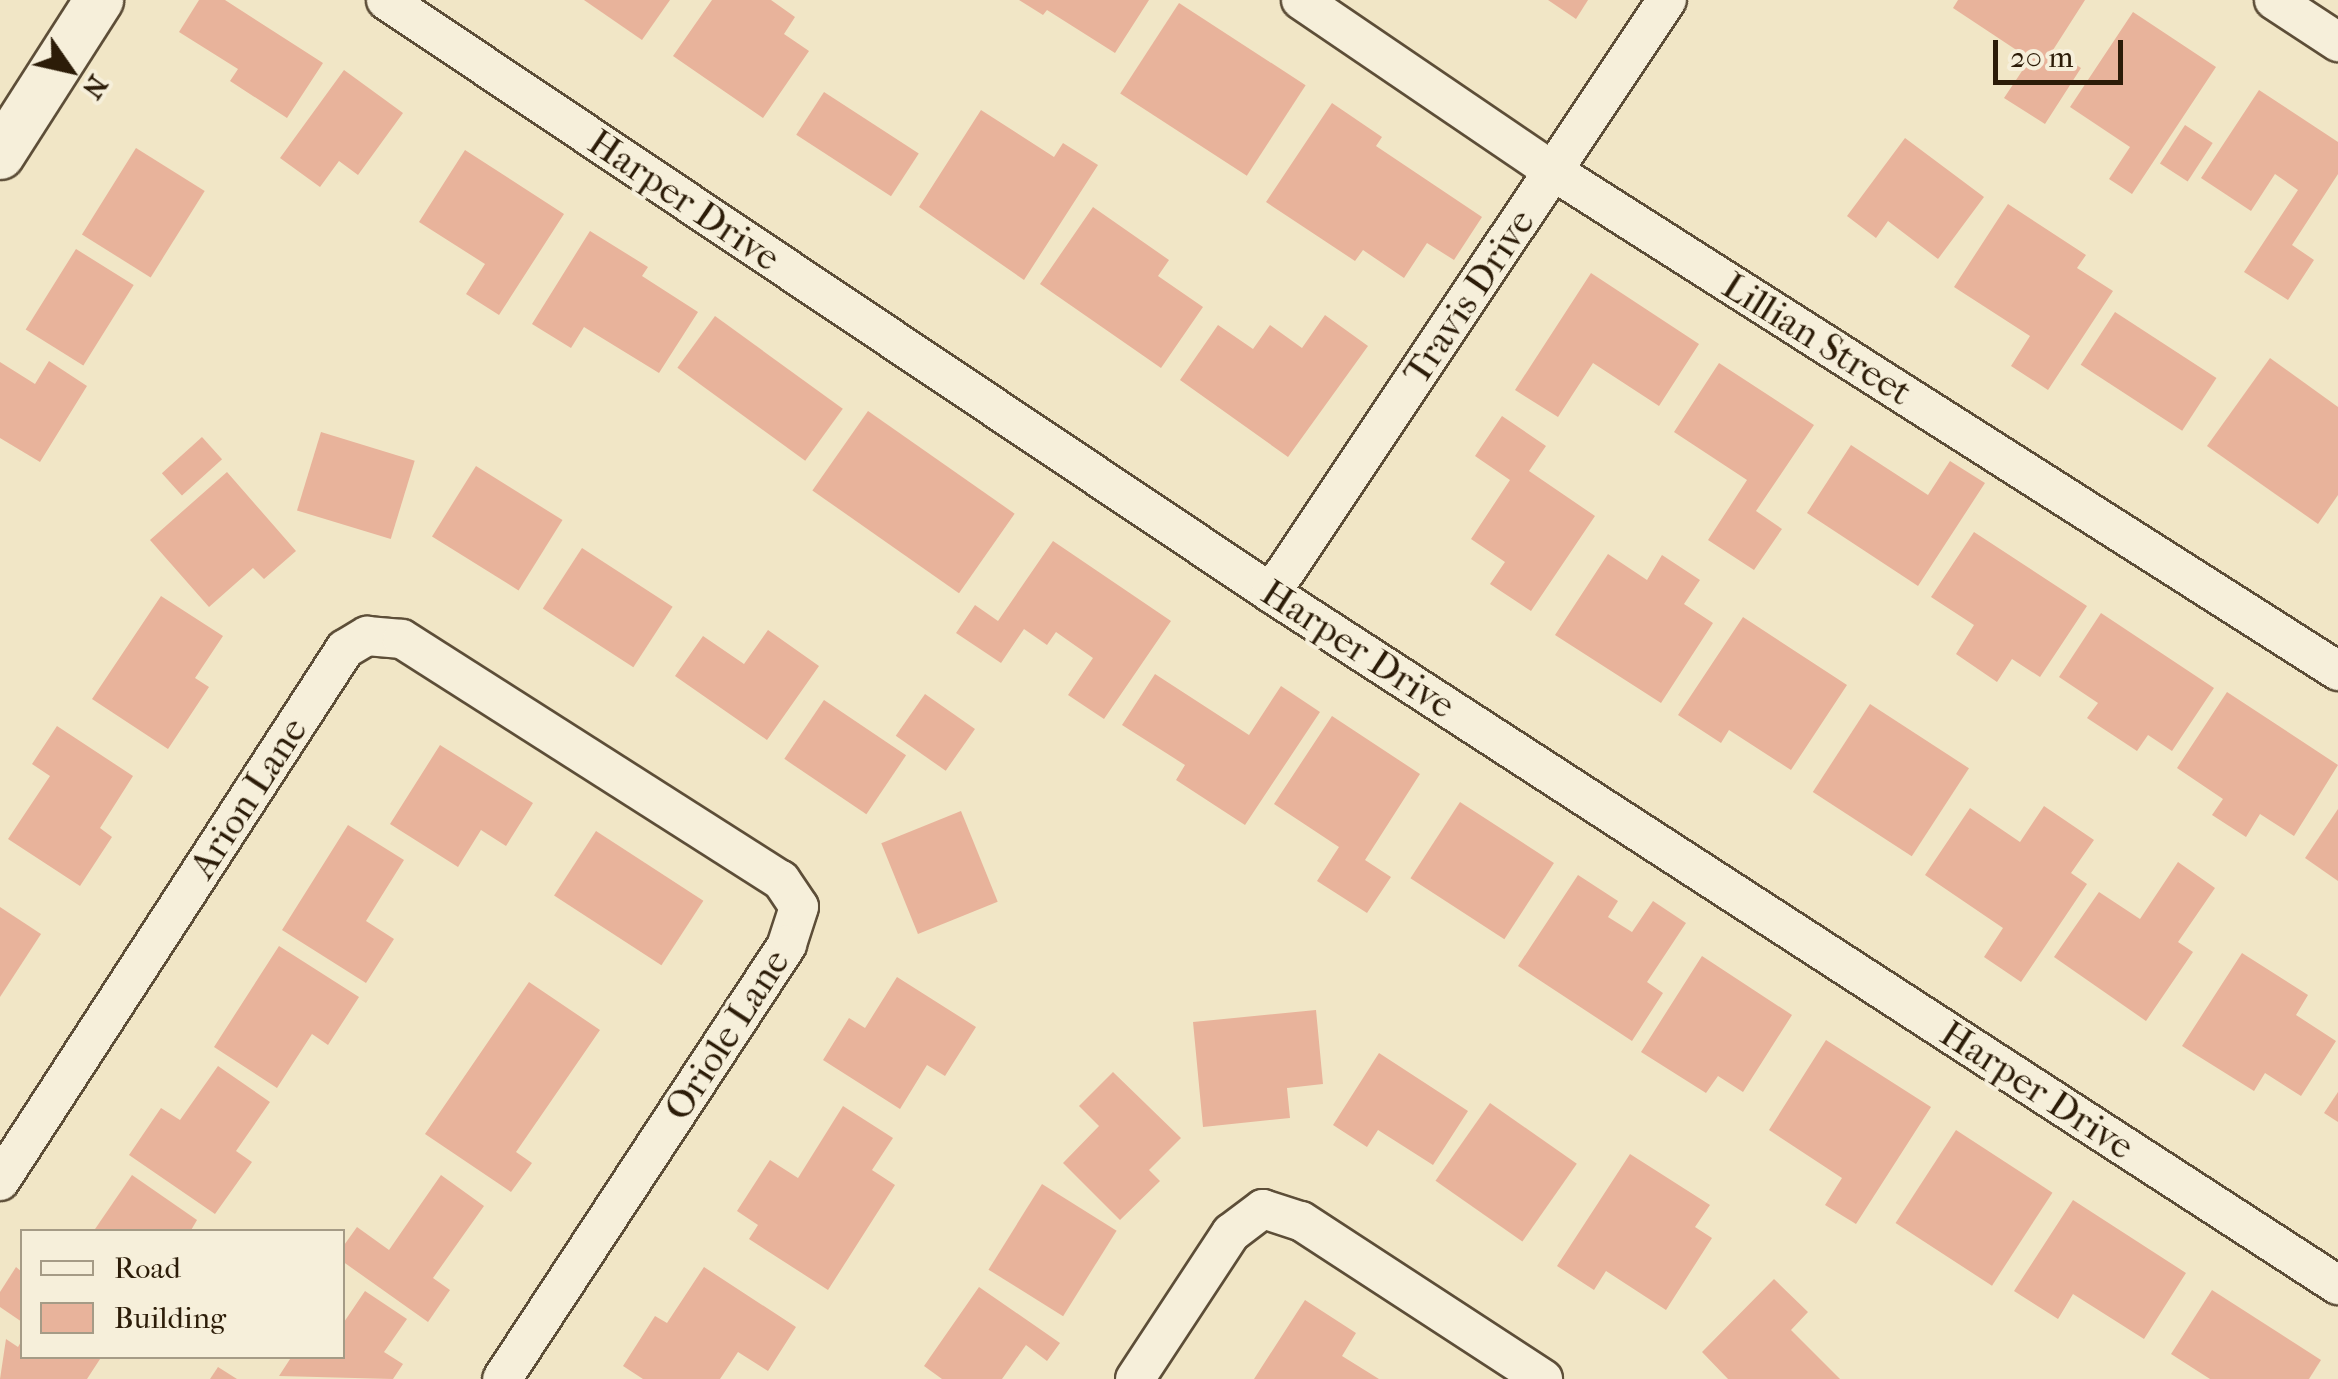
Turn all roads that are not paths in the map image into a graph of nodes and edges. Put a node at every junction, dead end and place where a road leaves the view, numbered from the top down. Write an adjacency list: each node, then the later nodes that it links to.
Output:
1 (99, 0): 7 (street)
2 (386, 0): 9 (street, Harper Drive)
3 (1301, 0): 8 (street, Lillian Street)
4 (1667, 0): 8 (street, Travis Drive)
5 (2274, 0): 6 (street)
6 (2338, 42)
7 (7, 129)
8 (1553, 171): 9 (street, Travis Drive); 10 (street, Lillian Street)
9 (1271, 594): 13 (street, Harper Drive)
10 (2338, 671)
11 (585, 757): 12 (street, Arion Lane); 14 (street, Oriole Lane)
12 (0, 1181)
13 (2338, 1284)
14 (502, 1379)
15 (1135, 1379): 16 (street)
16 (1543, 1379)

